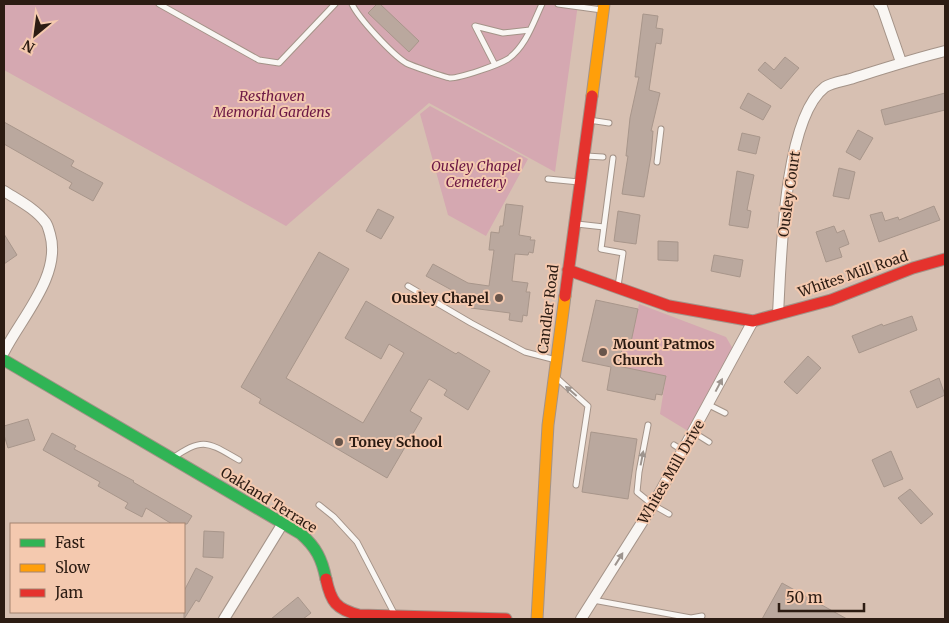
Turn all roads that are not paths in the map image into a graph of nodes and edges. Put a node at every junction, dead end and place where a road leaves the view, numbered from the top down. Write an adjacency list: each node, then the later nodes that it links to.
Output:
1 (159, 4): 2 (lane)
2 (335, 4)
3 (352, 4): 11 (lane)
4 (542, 4): 8 (lane)
5 (558, 4): 7 (lane)
6 (878, 4): 10 (street)
7 (603, 7): 12 (street, Candler Road)
8 (530, 30): 11 (lane); 11 (lane)
9 (945, 51): 10 (street, Ousley Court)
10 (901, 62): 28 (street, Ousley Court)
11 (495, 65)
12 (588, 120): 13 (lane); 15 (street, Candler Road)
13 (608, 123)
14 (661, 129): 18 (lane)
15 (583, 156): 16 (lane); 20 (street, Candler Road)
16 (603, 157)
17 (613, 158): 23 (lane)
18 (657, 162)
19 (548, 179): 20 (lane)
20 (580, 182): 22 (street, Candler Road)
21 (4, 191): 30 (street)
22 (574, 224): 23 (lane); 25 (street, Candler Road)
23 (604, 227): 27 (lane)
24 (945, 258): 28 (street, Whites Mill Road)
25 (568, 270): 27 (street, Whites Mill Road); 32 (street, Candler Road)
26 (408, 286): 32 (lane)
27 (617, 288): 29 (street, Whites Mill Road)
28 (778, 314): 29 (street, Whites Mill Road)
29 (753, 321): 34 (street, Whites Mill Drive, one-way to 29)
30 (4, 352)
31 (4, 360): 39 (street, Oakland Terrace)
32 (556, 360): 33 (street, Candler Road)
33 (554, 376): 41 (lane, one-way to 33); 51 (street, Candler Road)
34 (709, 405): 35 (lane); 37 (street, Whites Mill Drive)
35 (725, 413)
36 (648, 425): 42 (lane, one-way to 36)
37 (693, 432): 38 (lane); 42 (street, Whites Mill Drive)
38 (709, 442)
39 (172, 458): 40 (lane); 45 (street, Oakland Terrace)
40 (239, 460)
41 (576, 485)
42 (654, 505): 44 (lane); 46 (street, Whites Mill Drive, one-way to 42)
43 (319, 506): 48 (lane)
44 (669, 514)
45 (283, 524): 48 (street, Oakland Terrace); 49 (street)
46 (593, 600): 47 (lane); 52 (street, Whites Mill Drive)
47 (702, 616)
48 (401, 617): 50 (street, Oakland Terrace)
49 (224, 619)
50 (506, 619)
51 (537, 619)
52 (581, 619)

